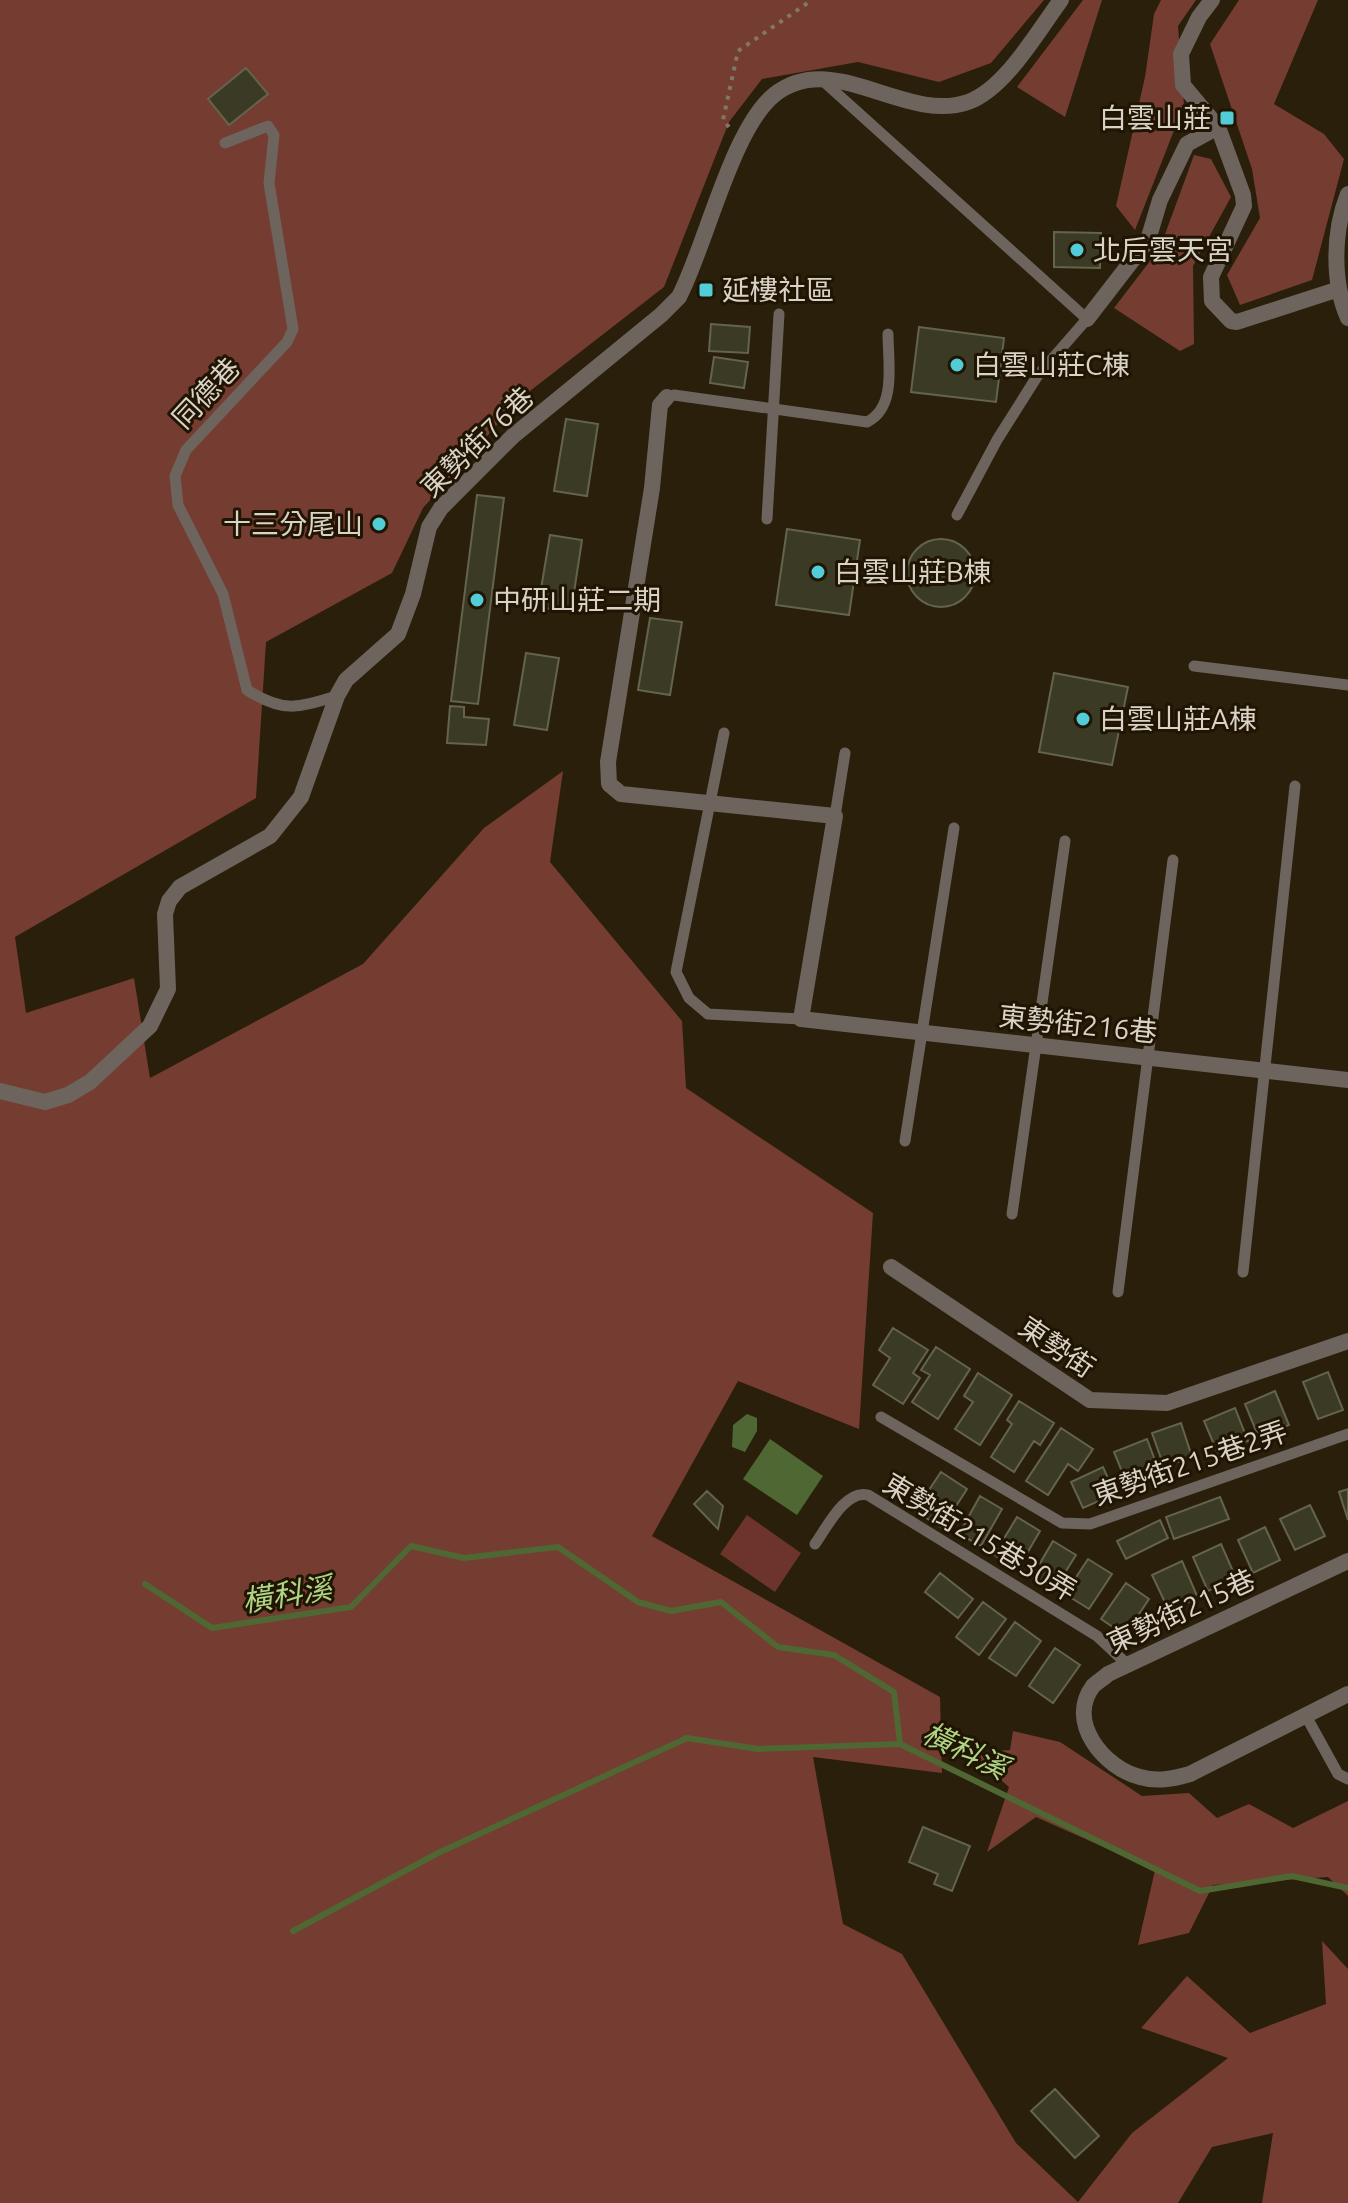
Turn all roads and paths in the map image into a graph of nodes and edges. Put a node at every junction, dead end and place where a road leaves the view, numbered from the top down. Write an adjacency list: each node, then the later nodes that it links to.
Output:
1 (812, 0): 6 (path)
2 (1061, 0): 4 (street)
3 (1212, 0): 5 (street)
4 (822, 79): 6 (street, 東勢街76巷); 12 (lane)
5 (1218, 127): 9 (street); 12 (street)
6 (742, 140): 20 (street, 東勢街76巷)
7 (225, 143): 20 (lane, 同德巷)
8 (1348, 194): 9 (street)
9 (1339, 289): 11 (street)
10 (779, 314): 15 (lane)
11 (1348, 318)
12 (1087, 319): 16 (lane)
13 (888, 334): 15 (lane)
14 (667, 397): 15 (lane); 24 (street)
15 (773, 411): 17 (lane)
16 (957, 515)
17 (767, 519)
18 (1194, 666): 19 (lane)
19 (1348, 685)
20 (337, 696): 35 (street, 東勢街76巷)
21 (724, 733): 24 (lane)
22 (845, 753): 25 (lane)
23 (1295, 786): 33 (lane)
24 (710, 804): 25 (street); 29 (lane)
25 (835, 816): 29 (street)
26 (954, 828): 30 (lane)
27 (1065, 841): 31 (lane)
28 (1173, 860): 32 (lane)
29 (801, 1019): 30 (street, 東勢街216巷)
30 (922, 1032): 31 (street, 東勢街216巷); 36 (lane)
31 (1036, 1045): 32 (street, 東勢街216巷); 37 (lane)
32 (1148, 1058): 33 (street, 東勢街216巷); 40 (lane)
33 (1265, 1071): 34 (street, 東勢街216巷); 39 (lane)
34 (1348, 1080)
35 (0, 1091)
36 (905, 1141)
37 (1012, 1214)
38 (891, 1267): 41 (street, 東勢街)
39 (1243, 1272)
40 (1118, 1292)
41 (1348, 1341)
42 (881, 1417): 43 (lane, 東勢街215巷2弄)
43 (1348, 1434)
44 (815, 1544): 46 (lane, 東勢街215巷30弄)
45 (1348, 1561): 46 (street, 東勢街215巷)
46 (1129, 1666): 48 (street, 東勢街215巷)
47 (1348, 1694): 48 (street, 東勢街215巷)
48 (1306, 1716): 49 (lane)
49 (1348, 1779)

